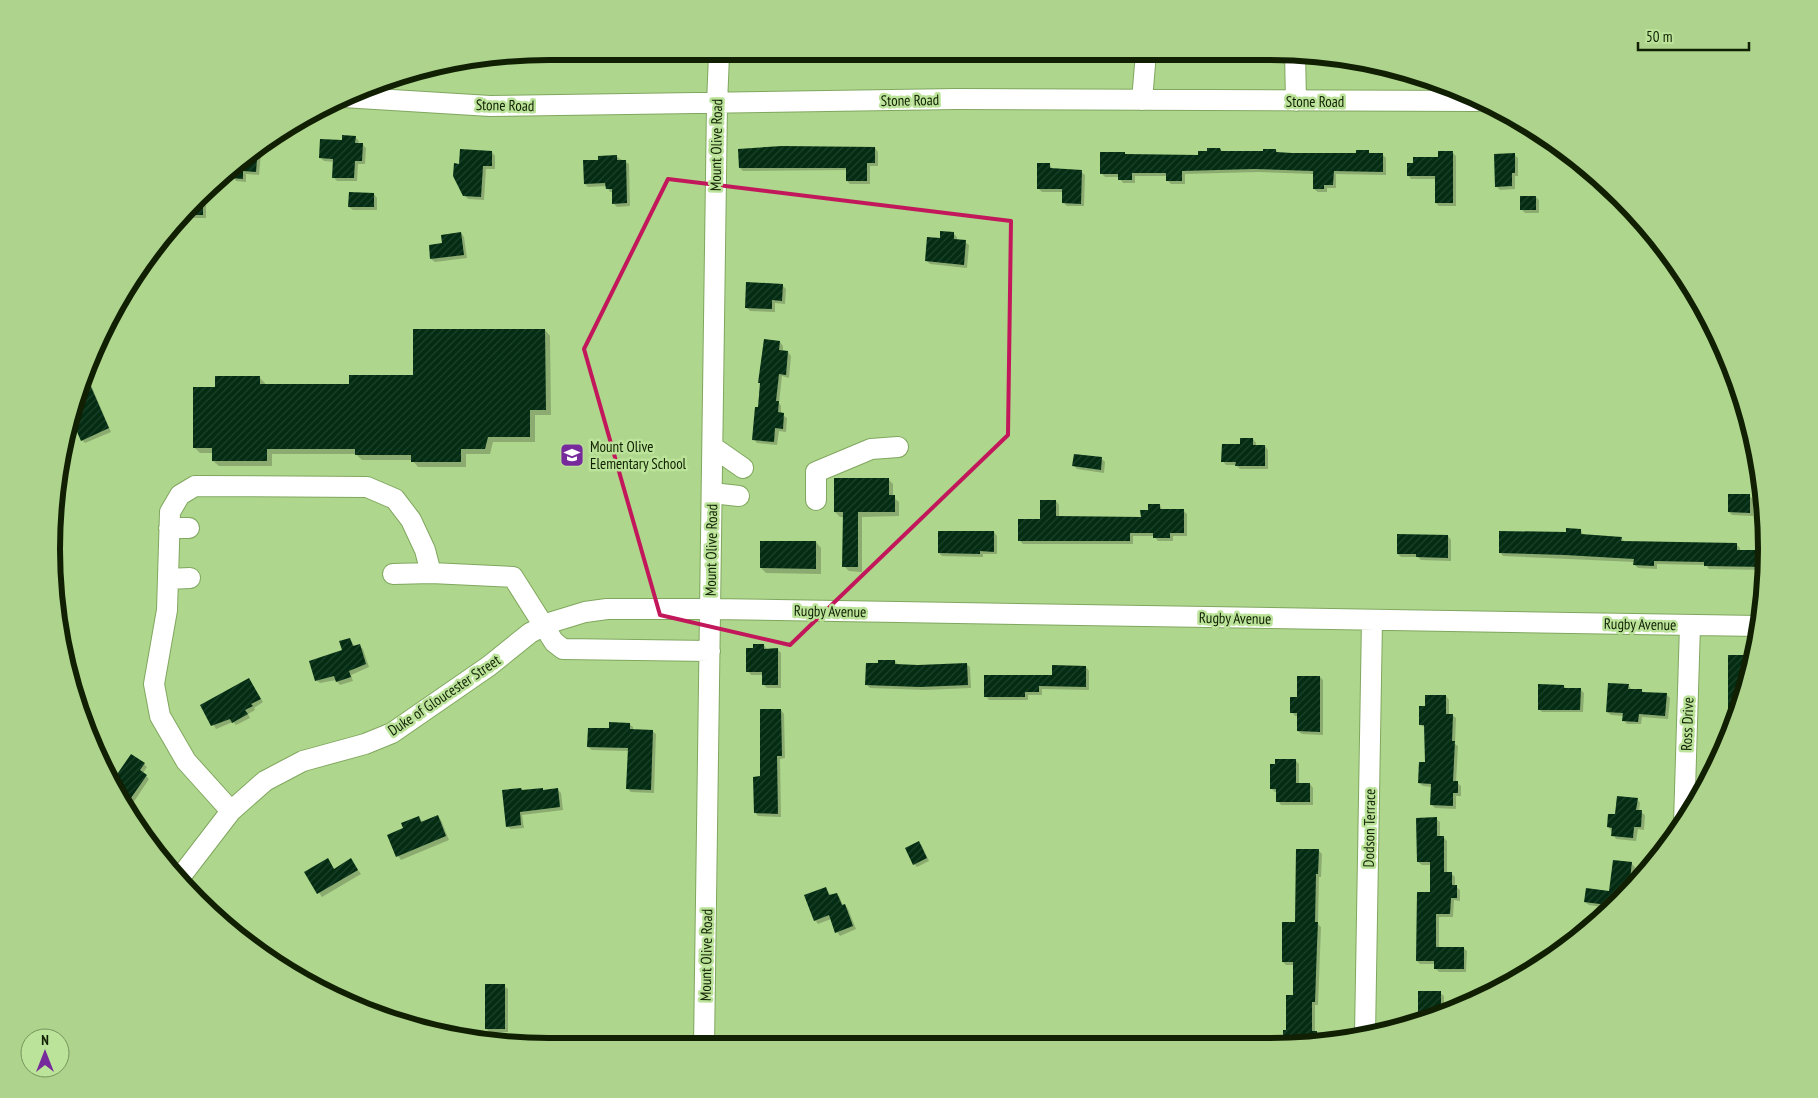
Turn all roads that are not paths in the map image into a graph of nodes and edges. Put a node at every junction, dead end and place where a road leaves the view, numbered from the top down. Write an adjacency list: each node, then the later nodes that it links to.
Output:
1 (719, 60): 8 (street, Mount Olive Road)
2 (1145, 60): 5 (street)
3 (1295, 61): 6 (street)
4 (360, 98): 8 (street, Stone Road)
5 (1142, 100): 6 (street, Stone Road); 8 (street, Stone Road)
6 (1296, 100): 7 (street, Stone Road)
7 (1465, 101)
8 (717, 104): 9 (street, Mount Olive Road)
9 (713, 447): 11 (street); 12 (street, Mount Olive Road)
10 (898, 447): 14 (street)
11 (743, 468)
12 (712, 493): 13 (street); 19 (street, Mount Olive Road)
13 (739, 496)
14 (816, 500)
15 (431, 573): 16 (street); 18 (street); 22 (street)
16 (393, 574)
17 (190, 578): 18 (street)
18 (168, 579): 26 (street)
19 (710, 609): 20 (street, Rugby Avenue); 22 (street, Duke of Gloucester Street); 24 (street, Mount Olive Road)
20 (1372, 620): 21 (street, Rugby Avenue); 28 (street, Dodson Terrace)
21 (1690, 625): 23 (street, Rugby Avenue); 25 (street, Ross Drive)
22 (544, 626): 24 (street); 26 (street, Duke of Gloucester Street)
23 (1752, 626)
24 (710, 651): 29 (street, Mount Olive Road)
25 (1684, 807)
26 (231, 811): 27 (street, Duke of Gloucester Street)
27 (183, 873)
28 (1366, 1028)
29 (704, 1038)

